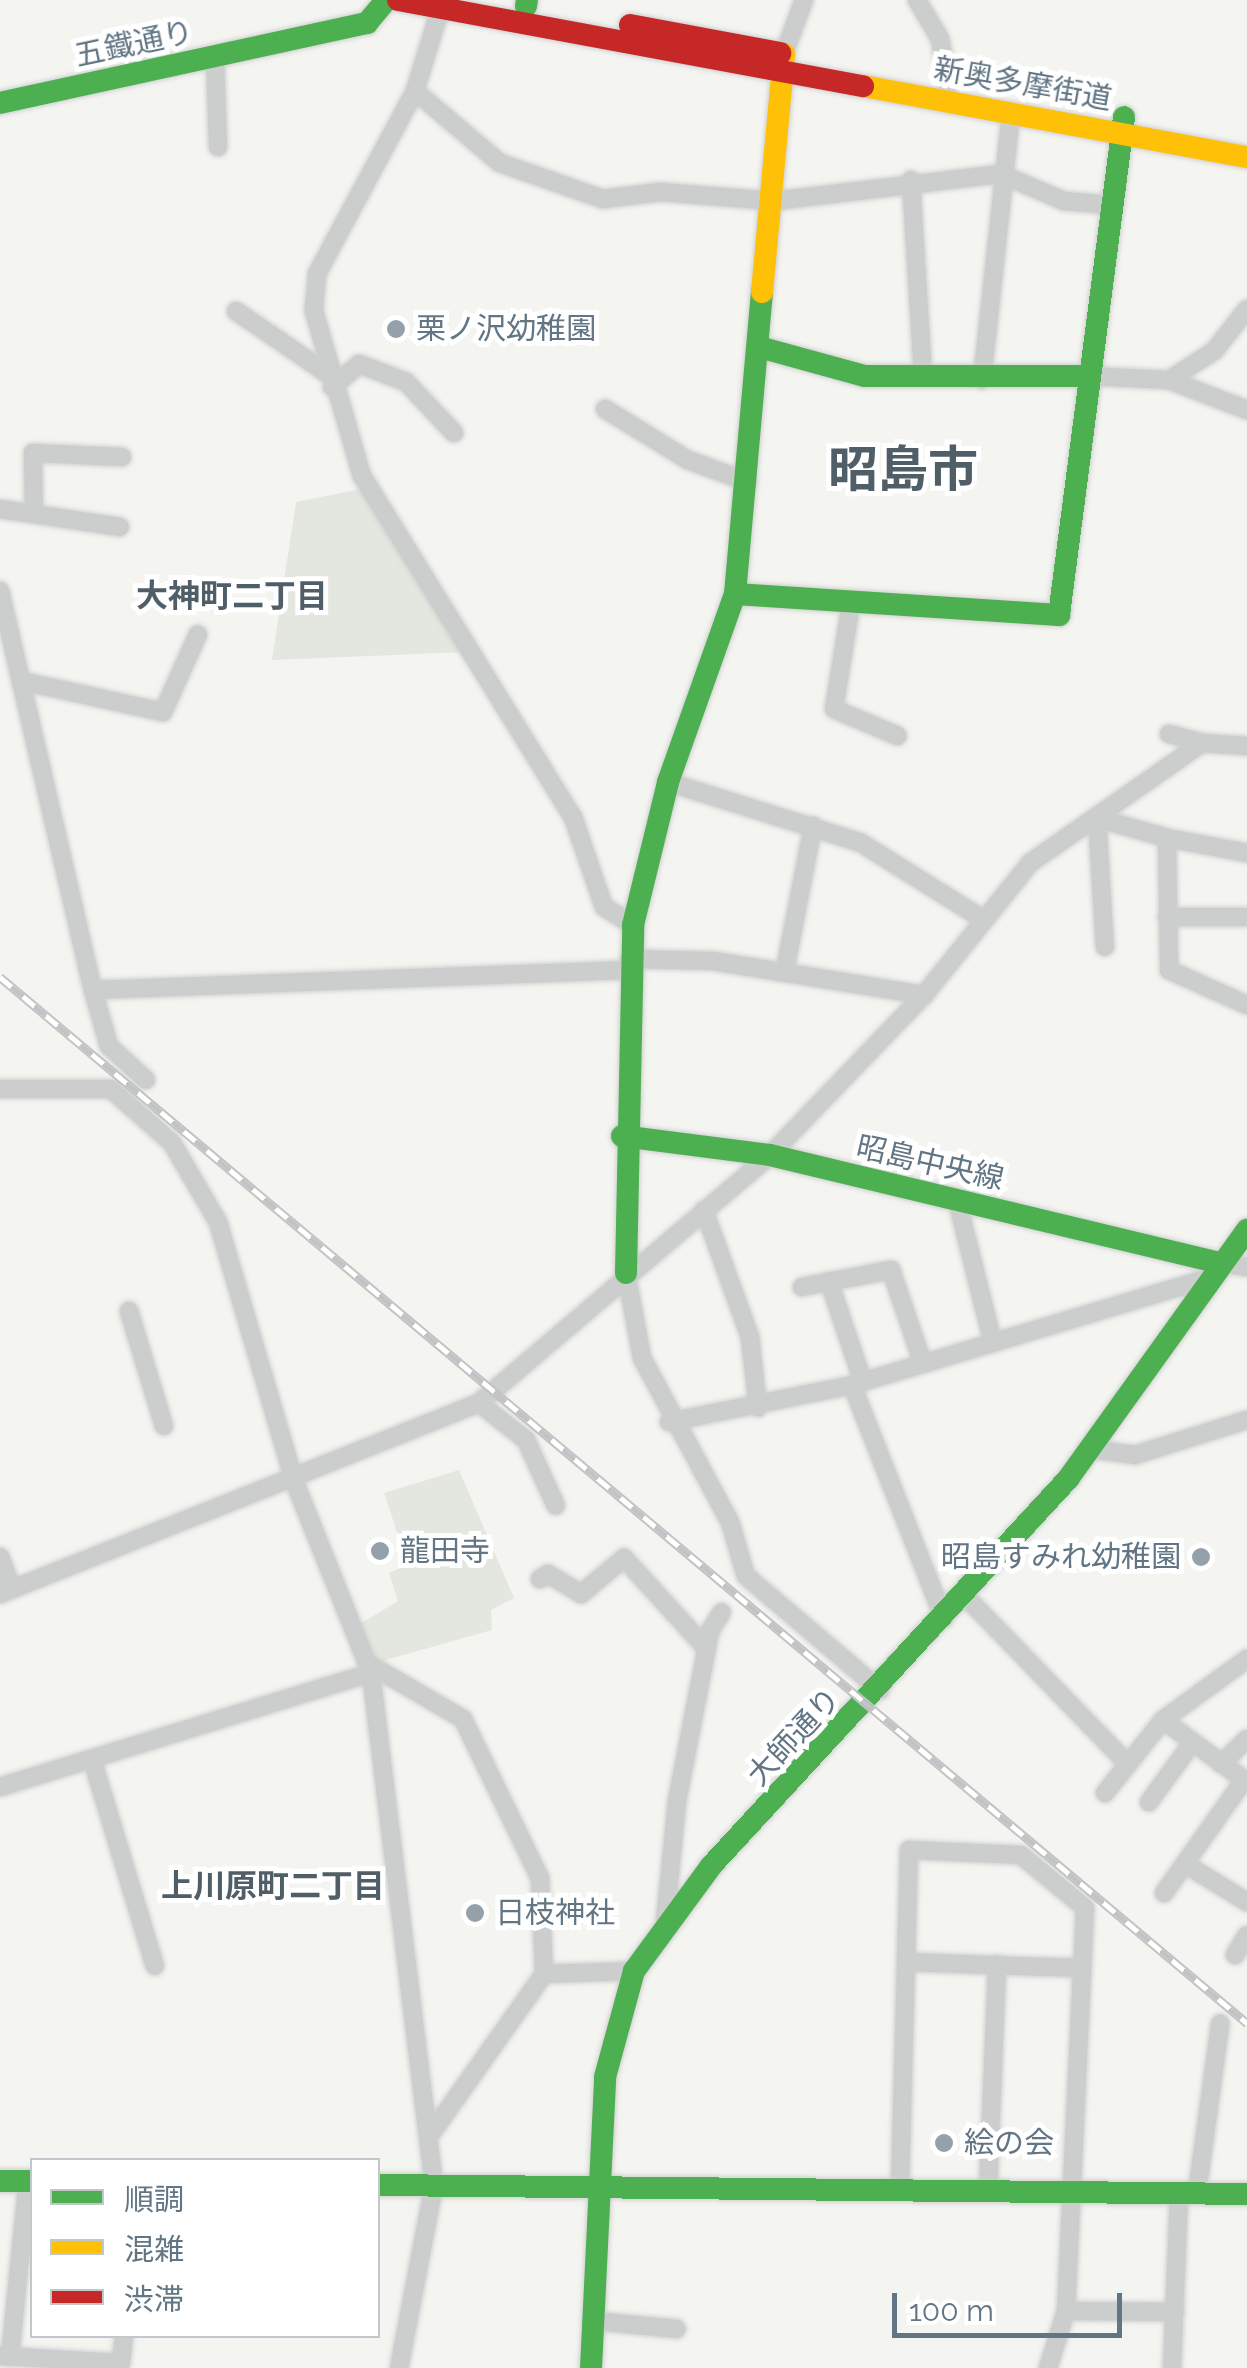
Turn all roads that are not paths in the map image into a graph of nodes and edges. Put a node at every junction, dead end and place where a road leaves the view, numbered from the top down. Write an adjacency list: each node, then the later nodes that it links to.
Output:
1 (386, 0): 8 (street, 五鐵通り)
2 (398, 0): 7 (street)
3 (491, 0): 6 (street)
4 (804, 0): 9 (street)
5 (917, 0): 10 (street)
6 (526, 3): 9 (street)
7 (443, 4): 9 (street); 11 (street)
8 (215, 57): 12 (street, 五鐵通り); 16 (street)
9 (786, 64): 10 (street); 13 (street, 新奥多摩街道); 20 (street)
10 (948, 84): 14 (street)
11 (415, 91): 20 (street); 29 (street)
12 (0, 103)
13 (1011, 113): 14 (street, 新奥多摩街道); 18 (street)
14 (1122, 125): 15 (street); 17 (street, 新奥多摩街道); 21 (street)
15 (1247, 140)
16 (218, 146)
17 (1247, 157)
18 (1002, 174): 19 (street); 21 (street); 27 (street)
19 (912, 180): 20 (street); 26 (street)
20 (774, 201): 24 (street)
21 (1111, 205): 25 (street)
22 (1247, 310): 28 (street)
23 (236, 311): 29 (street)
24 (760, 347): 26 (street); 34 (street)
25 (1088, 376): 27 (street); 28 (street); 40 (street)
26 (923, 378): 27 (street)
27 (982, 380)
28 (1169, 380): 31 (street)
29 (330, 381): 32 (street); 55 (street)
30 (605, 409): 34 (street)
31 (1247, 410)
32 (454, 433)
33 (122, 457): 36 (street)
34 (748, 482): 39 (street)
35 (0, 509): 36 (street)
36 (34, 513): 37 (street)
37 (120, 527)
38 (0, 590): 42 (street)
39 (735, 594): 40 (street); 47 (street)
40 (851, 603): 44 (street)
41 (198, 634): 42 (street)
42 (26, 682): 59 (street)
43 (1169, 734): 45 (street)
44 (898, 736)
45 (1202, 743): 46 (street); 48 (street)
46 (1247, 746)
47 (668, 782): 49 (street); 55 (street)
48 (1097, 818): 50 (street); 54 (street); 56 (street)
49 (813, 826): 54 (street); 58 (street)
50 (1168, 838): 51 (street); 52 (street)
51 (1247, 853)
52 (1167, 917): 53 (street); 61 (street)
53 (1247, 917)
54 (981, 918): 60 (street)
55 (633, 925): 57 (street)
56 (1104, 947)
57 (628, 964): 58 (street); 59 (street); 64 (street)
58 (785, 970): 60 (street)
59 (93, 990): 62 (street)
60 (924, 995): 65 (street)
61 (1247, 1005)
62 (146, 1080)
63 (0, 1089): 84 (street)
64 (622, 1136): 65 (street, 昭島中央線); 71 (street)
65 (770, 1155): 66 (street, 昭島中央線); 67 (street)
66 (958, 1200): 70 (street, 昭島中央線); 75 (street)
67 (704, 1210): 71 (street); 79 (street)
68 (1247, 1230): 70 (street, 大師通り)
69 (1247, 1267): 70 (street)
70 (1216, 1270): 75 (street); 83 (street, 大師通り)
71 (626, 1273): 78 (street); 82 (street)
72 (829, 1280): 73 (street); 76 (street); 77 (street)
73 (802, 1287)
74 (128, 1312): 80 (street)
75 (992, 1343): 76 (street)
76 (923, 1364): 77 (street)
77 (857, 1384): 79 (street); 91 (street)
78 (480, 1403): 84 (street); 85 (street)
79 (758, 1408): 82 (street)
80 (159, 1420)
81 (1247, 1420): 83 (street)
82 (670, 1422): 95 (street)
83 (1090, 1449): 89 (street, 大師通り)
84 (295, 1473): 88 (street); 94 (street)
85 (556, 1506)
86 (0, 1556): 88 (street)
87 (540, 1579): 92 (street)
88 (6, 1592)
89 (965, 1596): 91 (street, 大師通り); 100 (street)
90 (722, 1612): 92 (street)
91 (944, 1618): 95 (street, 大師通り)
92 (706, 1648): 109 (street)
93 (1247, 1659): 96 (street)
94 (369, 1668): 99 (street); 117 (street); 119 (street)
95 (880, 1690): 109 (street, 大師通り)
96 (1163, 1720): 98 (street); 100 (street)
97 (1247, 1739): 101 (street)
98 (1192, 1742): 101 (street); 105 (street)
99 (92, 1758): 103 (street); 114 (street)
100 (1128, 1764): 104 (street)
101 (1221, 1764): 102 (street)
102 (1245, 1781): 106 (street)
103 (0, 1787)
104 (1104, 1793)
105 (1149, 1802)
106 (1185, 1864): 107 (street); 108 (street)
107 (1164, 1894)
108 (1247, 1902)
109 (665, 1922): 116 (street, 大師通り)
110 (1247, 1935): 111 (street)
111 (1236, 1955)
112 (906, 1962): 113 (street); 115 (street); 125 (street)
113 (997, 1964): 115 (street); 126 (street)
114 (155, 1966)
115 (1081, 1968): 127 (street)
116 (634, 1971): 117 (street); 124 (street, 大師通り)
117 (544, 1974): 119 (street)
118 (1220, 2024): 128 (street)
119 (428, 2138): 123 (street)
120 (0, 2181): 121 (street)
121 (30, 2181): 135 (street)
122 (380, 2185): 123 (street)
123 (434, 2185): 124 (street); 136 (street)
124 (597, 2186): 125 (street); 132 (street, 大師通り)
125 (900, 2189): 126 (street)
126 (988, 2190): 127 (street)
127 (1068, 2191): 128 (street); 130 (street)
128 (1188, 2192): 129 (street); 131 (street)
129 (1247, 2194)
130 (1066, 2310): 131 (street); 138 (street)
131 (1175, 2312): 139 (street)
132 (593, 2321): 133 (street); 137 (street, 大師通り)
133 (677, 2329)
134 (124, 2338): 135 (street)
135 (5, 2356)
136 (399, 2368)
137 (591, 2368)
138 (1048, 2368)
139 (1172, 2368)

